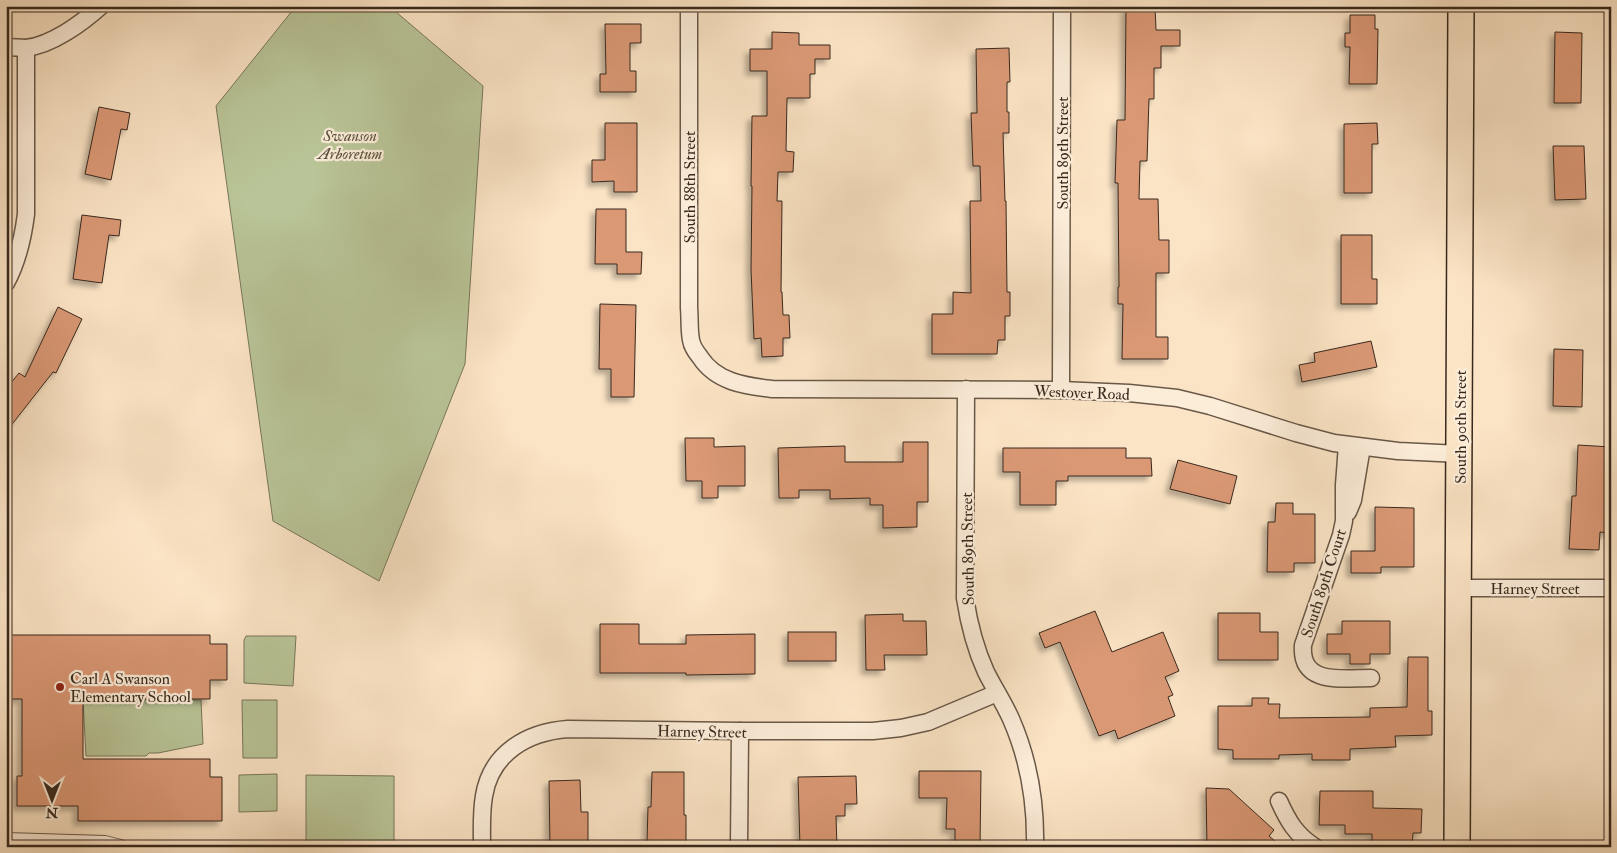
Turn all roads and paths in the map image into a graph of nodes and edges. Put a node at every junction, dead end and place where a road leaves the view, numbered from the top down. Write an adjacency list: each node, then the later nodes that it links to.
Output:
1 (101, 6): 6 (street)
2 (689, 6): 8 (street, South 88th Street)
3 (1062, 6): 10 (street, South 89th Street)
4 (1461, 6): 12 (main road, South 90th Street)
5 (6, 47): 6 (street)
6 (26, 48): 7 (street)
7 (6, 283)
8 (704, 364): 9 (street, Westover Road)
9 (966, 389): 10 (street, Westover Road); 16 (street, South 89th Street)
10 (1061, 390): 11 (street, Westover Road)
11 (1354, 446): 12 (street, Westover Road); 15 (street, South 89th Court)
12 (1460, 454): 13 (main road, South 90th Street)
13 (1459, 588): 14 (street, Harney Street); 25 (main road, South 90th Street)
14 (1611, 588)
15 (1371, 678)
16 (997, 693): 17 (street, Harney Street); 23 (street, South 89th Street)
17 (740, 732): 21 (street, Harney Street); 22 (street)
18 (1279, 801): 24 (street)
19 (6, 837): 20 (lane)
20 (124, 847)
21 (482, 847)
22 (739, 847)
23 (1035, 847)
24 (1315, 847)
25 (1457, 847)

